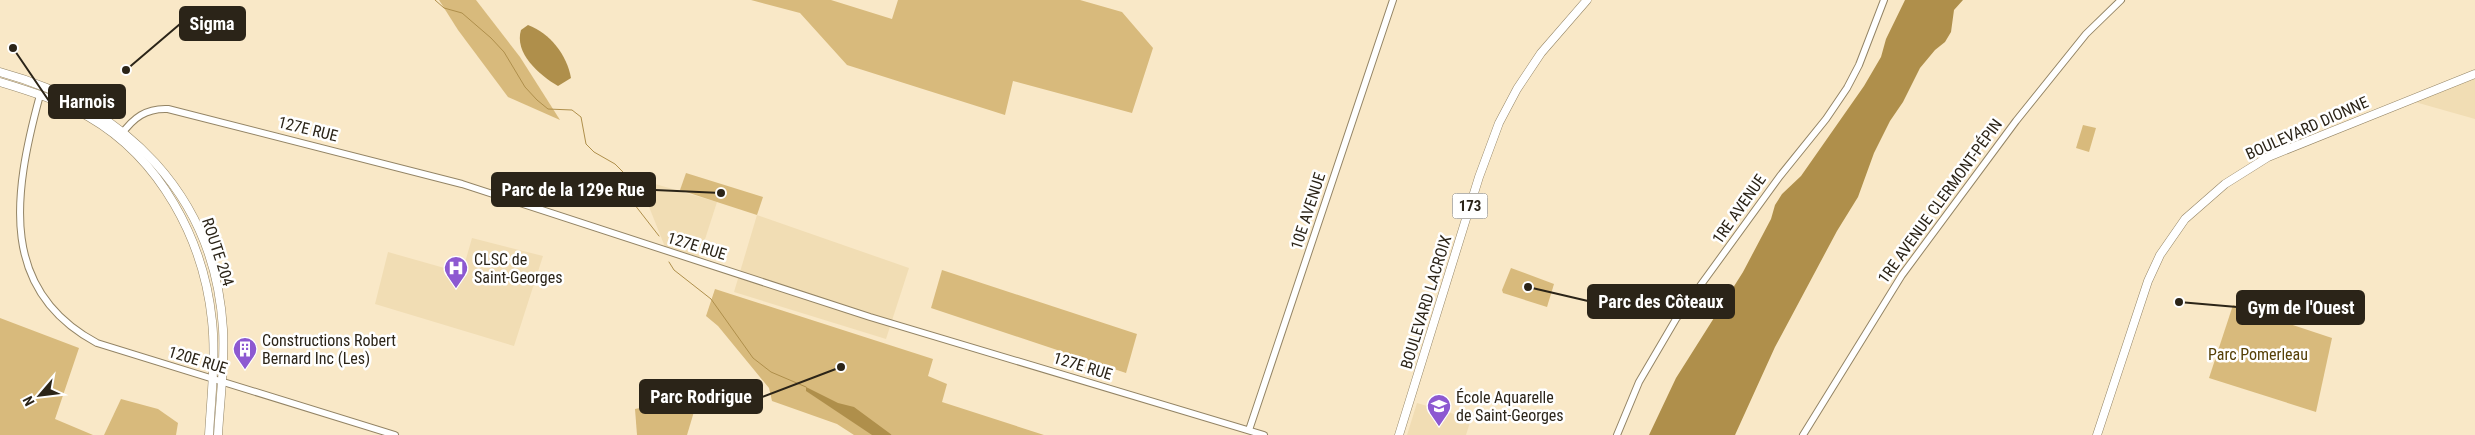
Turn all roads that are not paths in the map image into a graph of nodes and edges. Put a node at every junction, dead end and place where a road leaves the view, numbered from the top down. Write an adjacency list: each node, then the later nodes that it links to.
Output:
1 (1393, 0): 14 (street, 10E AVENUE)
2 (1587, 0): 19 (main road, BOULEVARD LACROIX / 173)
3 (1884, 0): 20 (street, 1RE AVENUE)
4 (2121, 0): 21 (street, 1RE AVENUE CLERMONT-PÉPIN)
5 (0, 72): 9 (main road)
6 (2475, 74): 22 (main road, BOULEVARD DIONNE)
7 (0, 82): 8 (main road)
8 (40, 95): 9 (main road); 10 (street)
9 (122, 135): 12 (main road, ROUTE 204); 13 (main road, ROUTE 204); 14 (street, 127E RUE)
10 (14, 187)
11 (56, 323): 12 (street, 120E RUE)
12 (212, 379): 13 (street, 120E RUE); 15 (main road, ROUTE 204)
13 (220, 382): 16 (main road, ROUTE 204); 17 (street, 120E RUE)
14 (1249, 430): 18 (street, 127E RUE)
15 (209, 435)
16 (218, 435)
17 (395, 435)
18 (1264, 435)
19 (1399, 435)
20 (1617, 435)
21 (1802, 435)
22 (2097, 435)

